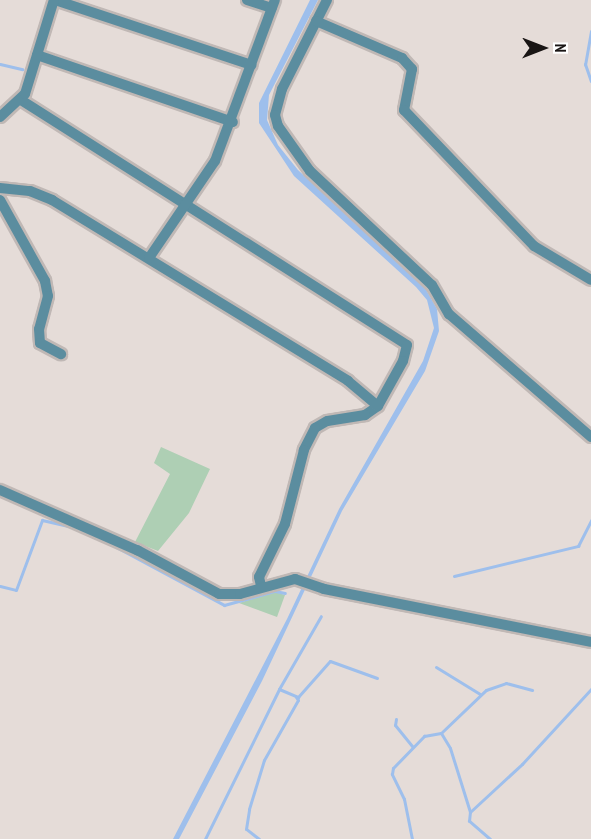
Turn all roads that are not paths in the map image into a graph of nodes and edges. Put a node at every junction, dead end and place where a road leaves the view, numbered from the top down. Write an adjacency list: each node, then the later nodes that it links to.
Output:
1 (55, 0): 6 (street); 7 (street)
2 (247, 0): 4 (street)
3 (327, 0): 5 (street)
4 (273, 4): 7 (street)
5 (316, 21): 15 (street); 18 (street)
6 (37, 55): 8 (street); 10 (street)
7 (252, 64): 10 (street)
8 (21, 100): 9 (street); 13 (street)
9 (0, 117)
10 (233, 122): 13 (street)
11 (0, 188): 14 (street)
12 (0, 200): 16 (street)
13 (188, 202): 14 (street); 17 (street)
14 (149, 258): 17 (street)
15 (591, 280)
16 (61, 354)
17 (378, 406): 20 (street)
18 (591, 436)
19 (0, 490): 20 (street)
20 (261, 586): 21 (street)
21 (591, 642)

